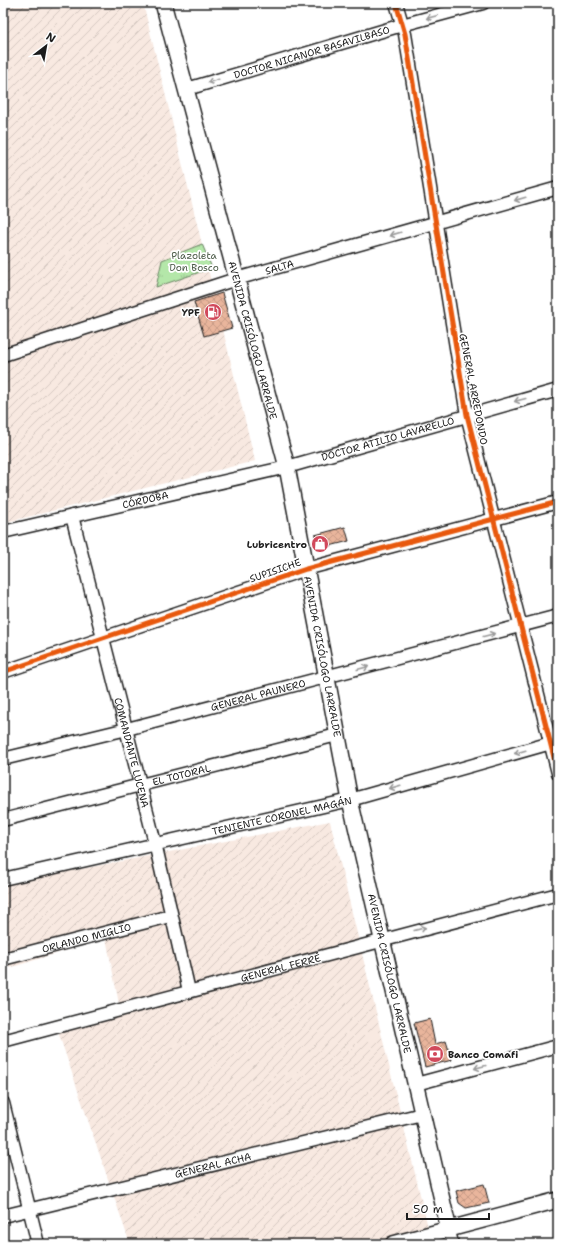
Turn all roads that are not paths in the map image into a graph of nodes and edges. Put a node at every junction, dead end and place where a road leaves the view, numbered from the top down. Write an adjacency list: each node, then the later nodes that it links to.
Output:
1 (163, 3): 5 (main road, AVENIDA CRISÓLOGO LARRALDE)
2 (396, 3): 4 (street, GENERAL ARREDONDO)
3 (483, 3): 4 (street, DOCTOR NICANOR BASAVILBASO, one-way to 4)
4 (402, 25): 5 (street, DOCTOR NICANOR BASAVILBASO, one-way to 5); 7 (street, GENERAL ARREDONDO)
5 (187, 89): 8 (main road, AVENIDA CRISÓLOGO LARRALDE)
6 (558, 188): 7 (street, SALTA, one-way to 7)
7 (435, 223): 8 (street, SALTA, one-way to 8); 11 (street, GENERAL ARREDONDO)
8 (236, 279): 9 (street, SALTA); 12 (main road, AVENIDA CRISÓLOGO LARRALDE)
9 (3, 355)
10 (558, 390): 11 (street, DOCTOR ATILIO LAVARELLO, one-way to 11)
11 (467, 415): 12 (street, DOCTOR ATILIO LAVARELLO); 15 (street, GENERAL ARREDONDO)
12 (287, 467): 14 (street, CÓRDOBA); 17 (main road, AVENIDA CRISÓLOGO LARRALDE)
13 (558, 502): 15 (street, SUPISICHE)
14 (72, 516): 16 (street, CÓRDOBA); 20 (street, COMANDANTE LUCENA)
15 (493, 519): 17 (street, SUPISICHE); 19 (street, GENERAL ARREDONDO)
16 (3, 532)
17 (306, 569): 20 (street, SUPISICHE); 22 (main road, AVENIDA CRISÓLOGO LARRALDE)
18 (558, 616): 19 (street, GENERAL PAUNERO)
19 (521, 626): 22 (street, GENERAL PAUNERO, one-way to 19); 25 (street, GENERAL ARREDONDO)
20 (105, 638): 21 (street, SUPISICHE); 23 (street, COMANDANTE LUCENA)
21 (3, 672)
22 (326, 678): 23 (street, GENERAL PAUNERO); 24 (main road, AVENIDA CRISÓLOGO LARRALDE)
23 (127, 729): 26 (street, GENERAL PAUNERO); 28 (street, COMANDANTE LUCENA)
24 (337, 736): 28 (street, EL TOTORAL); 29 (main road, AVENIDA CRISÓLOGO LARRALDE)
25 (554, 742): 27 (street, GENERAL ARREDONDO); 29 (street, TENIENTE CORONEL MAGÁN, one-way to 29)
26 (3, 759)
27 (558, 773)
28 (140, 784): 30 (street, EL TOTORAL); 31 (street, COMANDANTE LUCENA)
29 (350, 800): 31 (street, TENIENTE CORONEL MAGÁN); 35 (main road, AVENIDA CRISÓLOGO LARRALDE)
30 (3, 820)
31 (155, 843): 32 (street, TENIENTE CORONEL MAGÁN); 34 (street, COMANDANTE LUCENA)
32 (3, 879)
33 (558, 894): 35 (street, GENERAL FERRÉ, one-way to 33)
34 (170, 916): 36 (street, ORLANDO MIGLIO); 37 (street, COMANDANTE LUCENA)
35 (382, 939): 37 (street, GENERAL FERRÉ); 40 (main road, AVENIDA CRISÓLOGO LARRALDE)
36 (3, 959)
37 (189, 991): 38 (street, GENERAL FERRÉ)
38 (3, 1041)
39 (558, 1046): 40 (street, one-way to 40)
40 (416, 1084): 42 (main road, AVENIDA CRISÓLOGO LARRALDE)
41 (3, 1103): 44 (street)
42 (422, 1114): 44 (street, GENERAL ACHA); 46 (main road, AVENIDA CRISÓLOGO LARRALDE)
43 (558, 1200): 46 (main road)
44 (29, 1210): 45 (street, GENERAL ACHA); 47 (street)
45 (3, 1216)
46 (451, 1237): 48 (main road)
47 (38, 1244)
48 (393, 1244)

